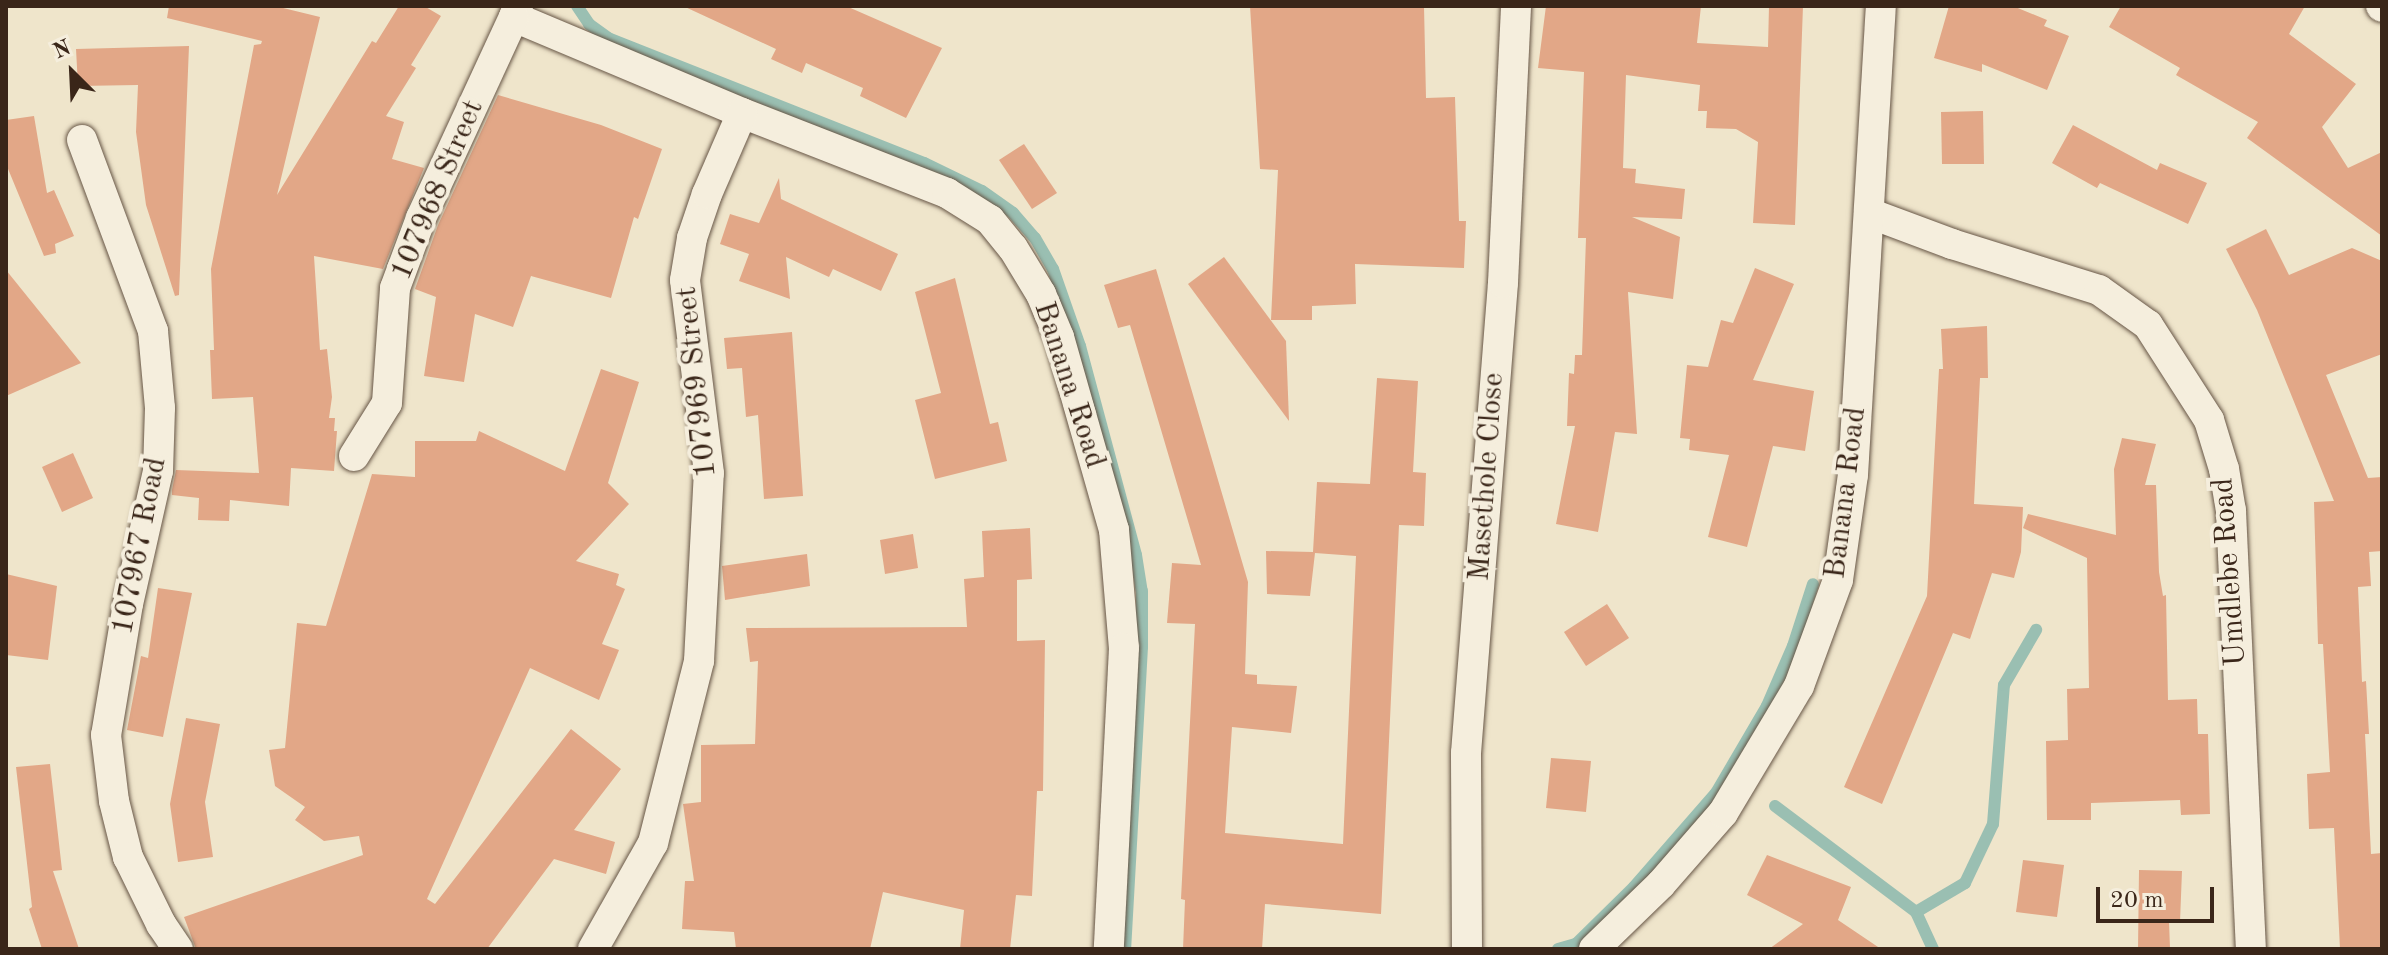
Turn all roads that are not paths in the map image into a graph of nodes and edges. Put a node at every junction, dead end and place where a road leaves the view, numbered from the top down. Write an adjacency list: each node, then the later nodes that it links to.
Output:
1 (1516, 6): 11 (street, Masethole Close)
2 (1881, 6): 6 (street, Banana Road)
3 (516, 12): 4 (street, Banana Road); 7 (street, 107968 Street)
4 (742, 113): 9 (street, 107969 Street); 10 (street, Banana Road)
5 (82, 140): 8 (street, 107967 Road)
6 (1869, 213): 12 (street, Banana Road); 13 (street, Umdlebe Road)
7 (354, 456)
8 (178, 949)
9 (593, 949)
10 (1109, 949)
11 (1467, 949)
12 (1594, 949)
13 (2251, 949)

